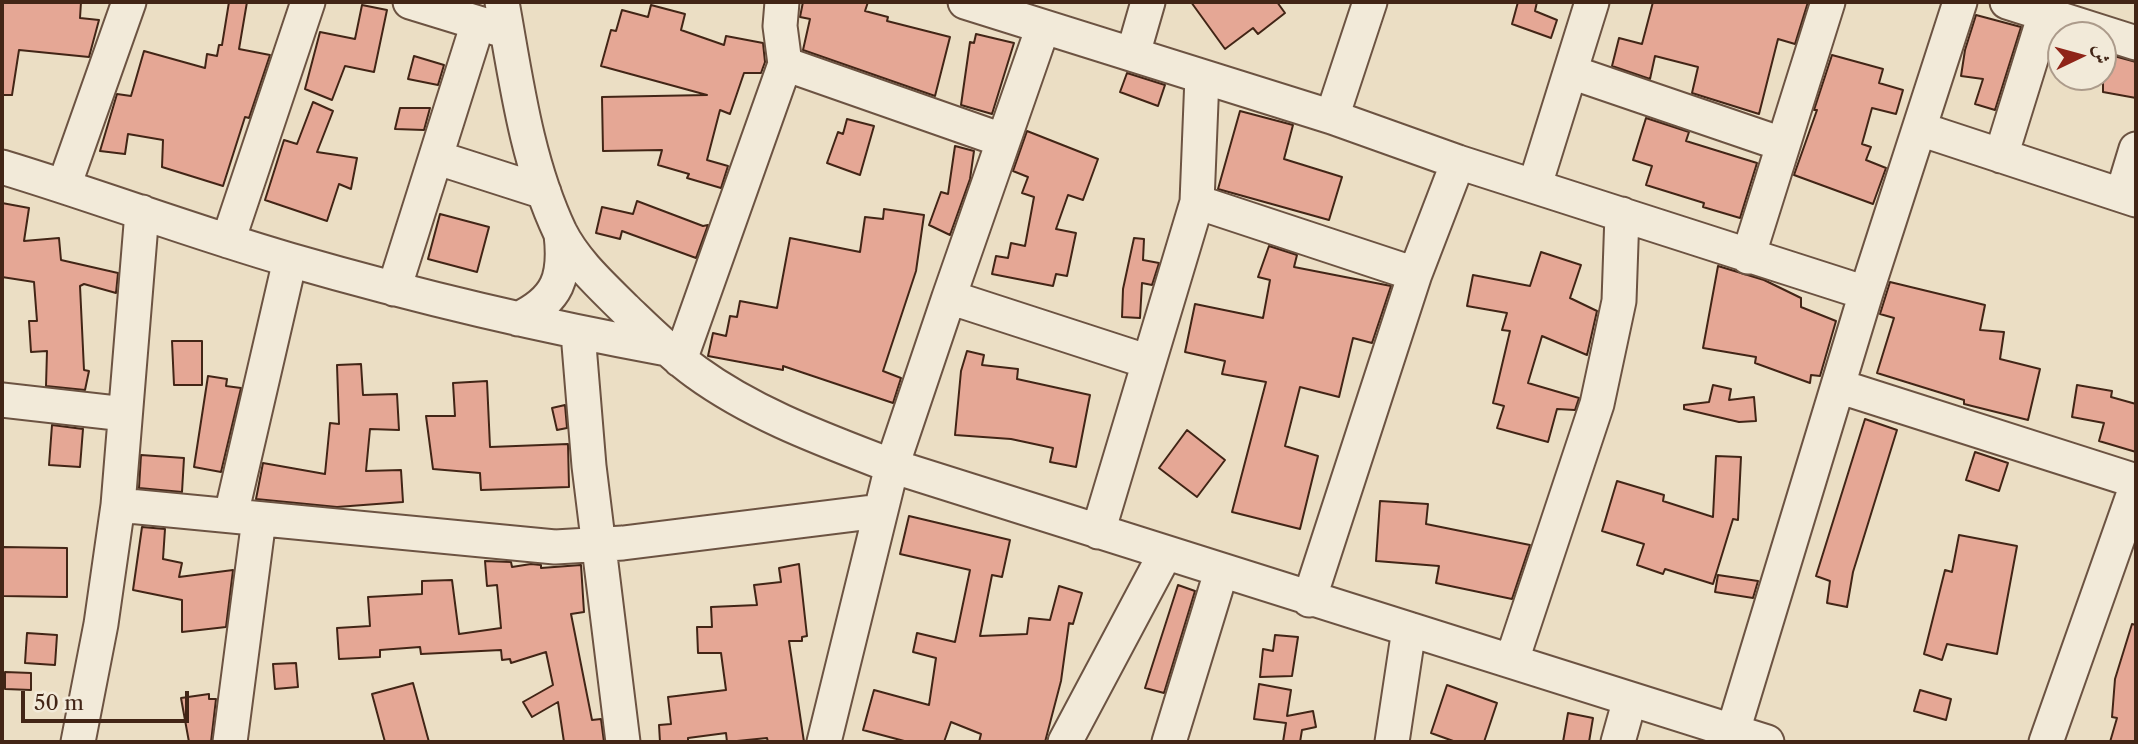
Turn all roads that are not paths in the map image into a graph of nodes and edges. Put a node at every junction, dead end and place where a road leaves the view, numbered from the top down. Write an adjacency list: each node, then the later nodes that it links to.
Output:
1 (129, 2): 30 (street)
2 (308, 2): 37 (street)
3 (410, 2): 13 (street)
4 (782, 2): 17 (street)
5 (965, 2): 14 (street)
6 (1148, 2): 16 (street)
7 (1370, 2): 20 (street)
8 (1592, 2): 18 (street)
9 (1828, 2): 23 (street)
10 (1960, 2): 21 (street)
11 (2007, 2): 12 (street)
12 (2065, 13): 15 (street); 25 (street)
13 (496, 19): 26 (street); 31 (street)
14 (1043, 27): 16 (street); 22 (street)
15 (2136, 43)
16 (1133, 54): 19 (street)
17 (785, 64): 22 (street); 46 (street)
18 (1571, 72): 23 (street); 29 (street)
19 (1202, 77): 20 (street); 33 (street)
20 (1332, 117): 27 (street)
21 (1920, 129): 25 (street); 42 (street)
22 (1002, 140): 43 (street)
23 (1783, 144): 38 (street)
24 (2136, 149): 32 (street)
25 (2001, 156): 32 (street)
26 (438, 158): 31 (street); 41 (street)
27 (1458, 162): 29 (street); 40 (street)
28 (2, 167): 30 (street)
29 (1535, 185): 35 (street)
30 (64, 186): 34 (street)
31 (544, 192): 36 (street)
32 (2129, 197)
33 (1197, 202): 40 (street); 47 (street)
34 (142, 212): 37 (street); 50 (street)
35 (1622, 214): 38 (street); 63 (street)
36 (561, 234): 44 (street); 46 (street)
37 (228, 241): 39 (street)
38 (1748, 257): 42 (street)
39 (290, 260): 41 (street); 55 (street)
40 (1415, 274): 61 (street)
41 (394, 289): 44 (street)
42 (1866, 293): 48 (street)
43 (949, 297): 47 (street); 51 (street)
44 (518, 319): 45 (street)
45 (578, 333): 46 (street); 57 (street)
46 (674, 355): 51 (street)
47 (1149, 362): 56 (street)
48 (1838, 386): 52 (street); 65 (street)
49 (2, 400): 50 (street)
50 (125, 414): 53 (street)
51 (892, 466): 54 (street); 56 (street)
52 (2136, 484): 59 (street)
53 (118, 505): 55 (street); 66 (street)
54 (880, 511): 57 (street); 69 (street)
55 (245, 517): 57 (street); 67 (street)
56 (1098, 532): 58 (street)
57 (598, 544): 68 (street)
58 (1165, 554): 60 (street); 70 (street)
59 (2123, 567): 75 (street)
60 (1221, 572): 61 (street); 71 (street)
61 (1309, 600): 62 (street)
62 (1409, 629): 63 (street); 72 (street)
63 (1512, 660): 64 (street)
64 (1630, 699): 65 (street); 73 (street)
65 (1733, 731): 74 (street)
66 (78, 742)
67 (230, 742)
68 (623, 742)
69 (824, 742)
70 (1065, 742)
71 (1170, 742)
72 (1392, 742)
73 (1618, 742)
74 (1767, 742)
75 (2046, 742)

